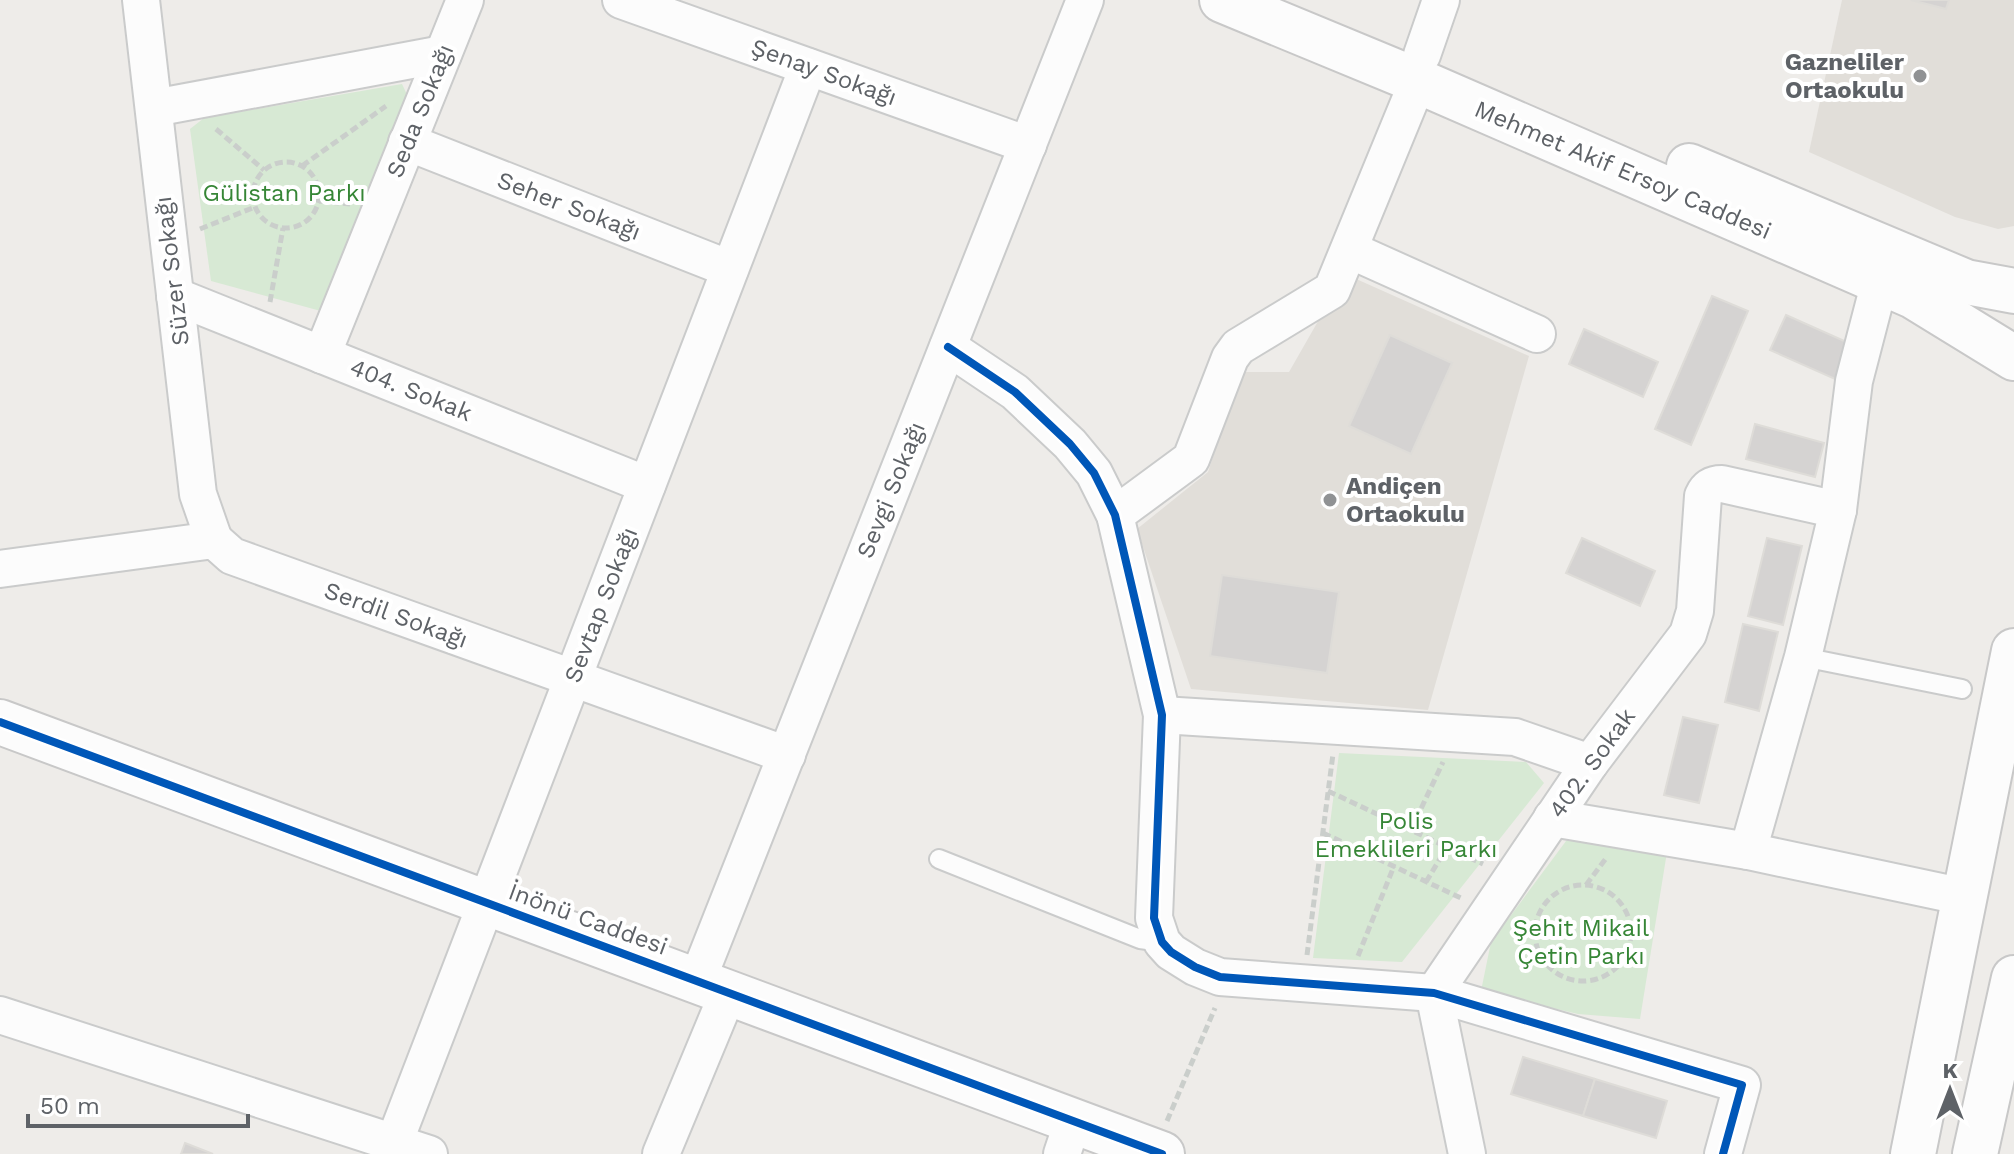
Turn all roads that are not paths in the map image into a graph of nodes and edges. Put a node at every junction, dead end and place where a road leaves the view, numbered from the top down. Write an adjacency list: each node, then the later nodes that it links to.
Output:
1 (141, 0): 11 (street, Süzer Sokağı)
2 (465, 0): 8 (street, Seda Sokağı)
3 (621, 0): 9 (street, Şenay Sokağı)
4 (1085, 0): 13 (street, Sevgi Sokağı)
5 (1222, 0): 10 (main road, Mehmet Akif Ersoy Caddesi)
6 (1289, 0): 10 (main road, Mehmet Akif Ersoy Caddesi)
7 (1441, 0): 10 (street)
8 (443, 54): 11 (street); 12 (street, Seda Sokağı)
9 (808, 67): 13 (street, Şenay Sokağı); 15 (street, Sevtap Sokağı)
10 (1420, 68): 14 (street); 16 (main road, Mehmet Akif Ersoy Caddesi); 17 (main road, Mehmet Akif Ersoy Caddesi)
11 (169, 105): 18 (street, Süzer Sokağı)
12 (407, 142): 15 (street, Seher Sokağı); 21 (street, Seda Sokağı)
13 (1028, 145): 20 (street, Sevgi Sokağı)
14 (1350, 250): 19 (street); 25 (street)
15 (730, 269): 23 (street, Sevtap Sokağı)
16 (1880, 281): 22 (main road, Mehmet Akif Ersoy Caddesi); 24 (street)
17 (2014, 291)
18 (175, 296): 21 (street, 404. Sokak); 26 (street, Süzer Sokağı)
19 (1537, 334)
20 (948, 347): 25 (street); 34 (street, Sevgi Sokağı)
21 (322, 355): 23 (street, 404. Sokak)
22 (2014, 358)
23 (647, 485): 30 (street, Sevtap Sokağı)
24 (1838, 510): 29 (street); 35 (street, 402. Sokak)
25 (1115, 515): 32 (street)
26 (214, 540): 27 (street); 30 (street, Serdil Sokağı)
27 (0, 569)
28 (2014, 651): 39 (main road)
29 (1803, 657): 31 (lane); 37 (street)
30 (573, 678): 34 (street, Serdil Sokağı); 40 (street, Sevtap Sokağı)
31 (1962, 689)
32 (1162, 715): 35 (street); 41 (street)
33 (0, 722): 40 (main road, İnönü Caddesi)
34 (787, 755): 43 (street, Sevgi Sokağı)
35 (1590, 763): 36 (street, 402. Sokak)
36 (1552, 818): 37 (street); 44 (street, 402. Sokak)
37 (1748, 851): 39 (street)
38 (939, 859): 41 (lane)
39 (1965, 897): 53 (main road)
40 (487, 902): 43 (main road, İnönü Caddesi); 47 (street, Sevtap Sokağı)
41 (1162, 942): 44 (street)
42 (2014, 978): 54 (main road)
43 (712, 987): 46 (main road, İnönü Caddesi); 50 (street, Sevgi Sokağı)
44 (1434, 993): 51 (street); 52 (street)
45 (0, 1015): 47 (street)
46 (1068, 1138): 48 (main road, İnönü Caddesi)
47 (381, 1145): 49 (street)
48 (1158, 1153)
49 (429, 1154)
50 (661, 1154)
51 (1467, 1154)
52 (1723, 1154)
53 (1913, 1154)
54 (1975, 1154)

